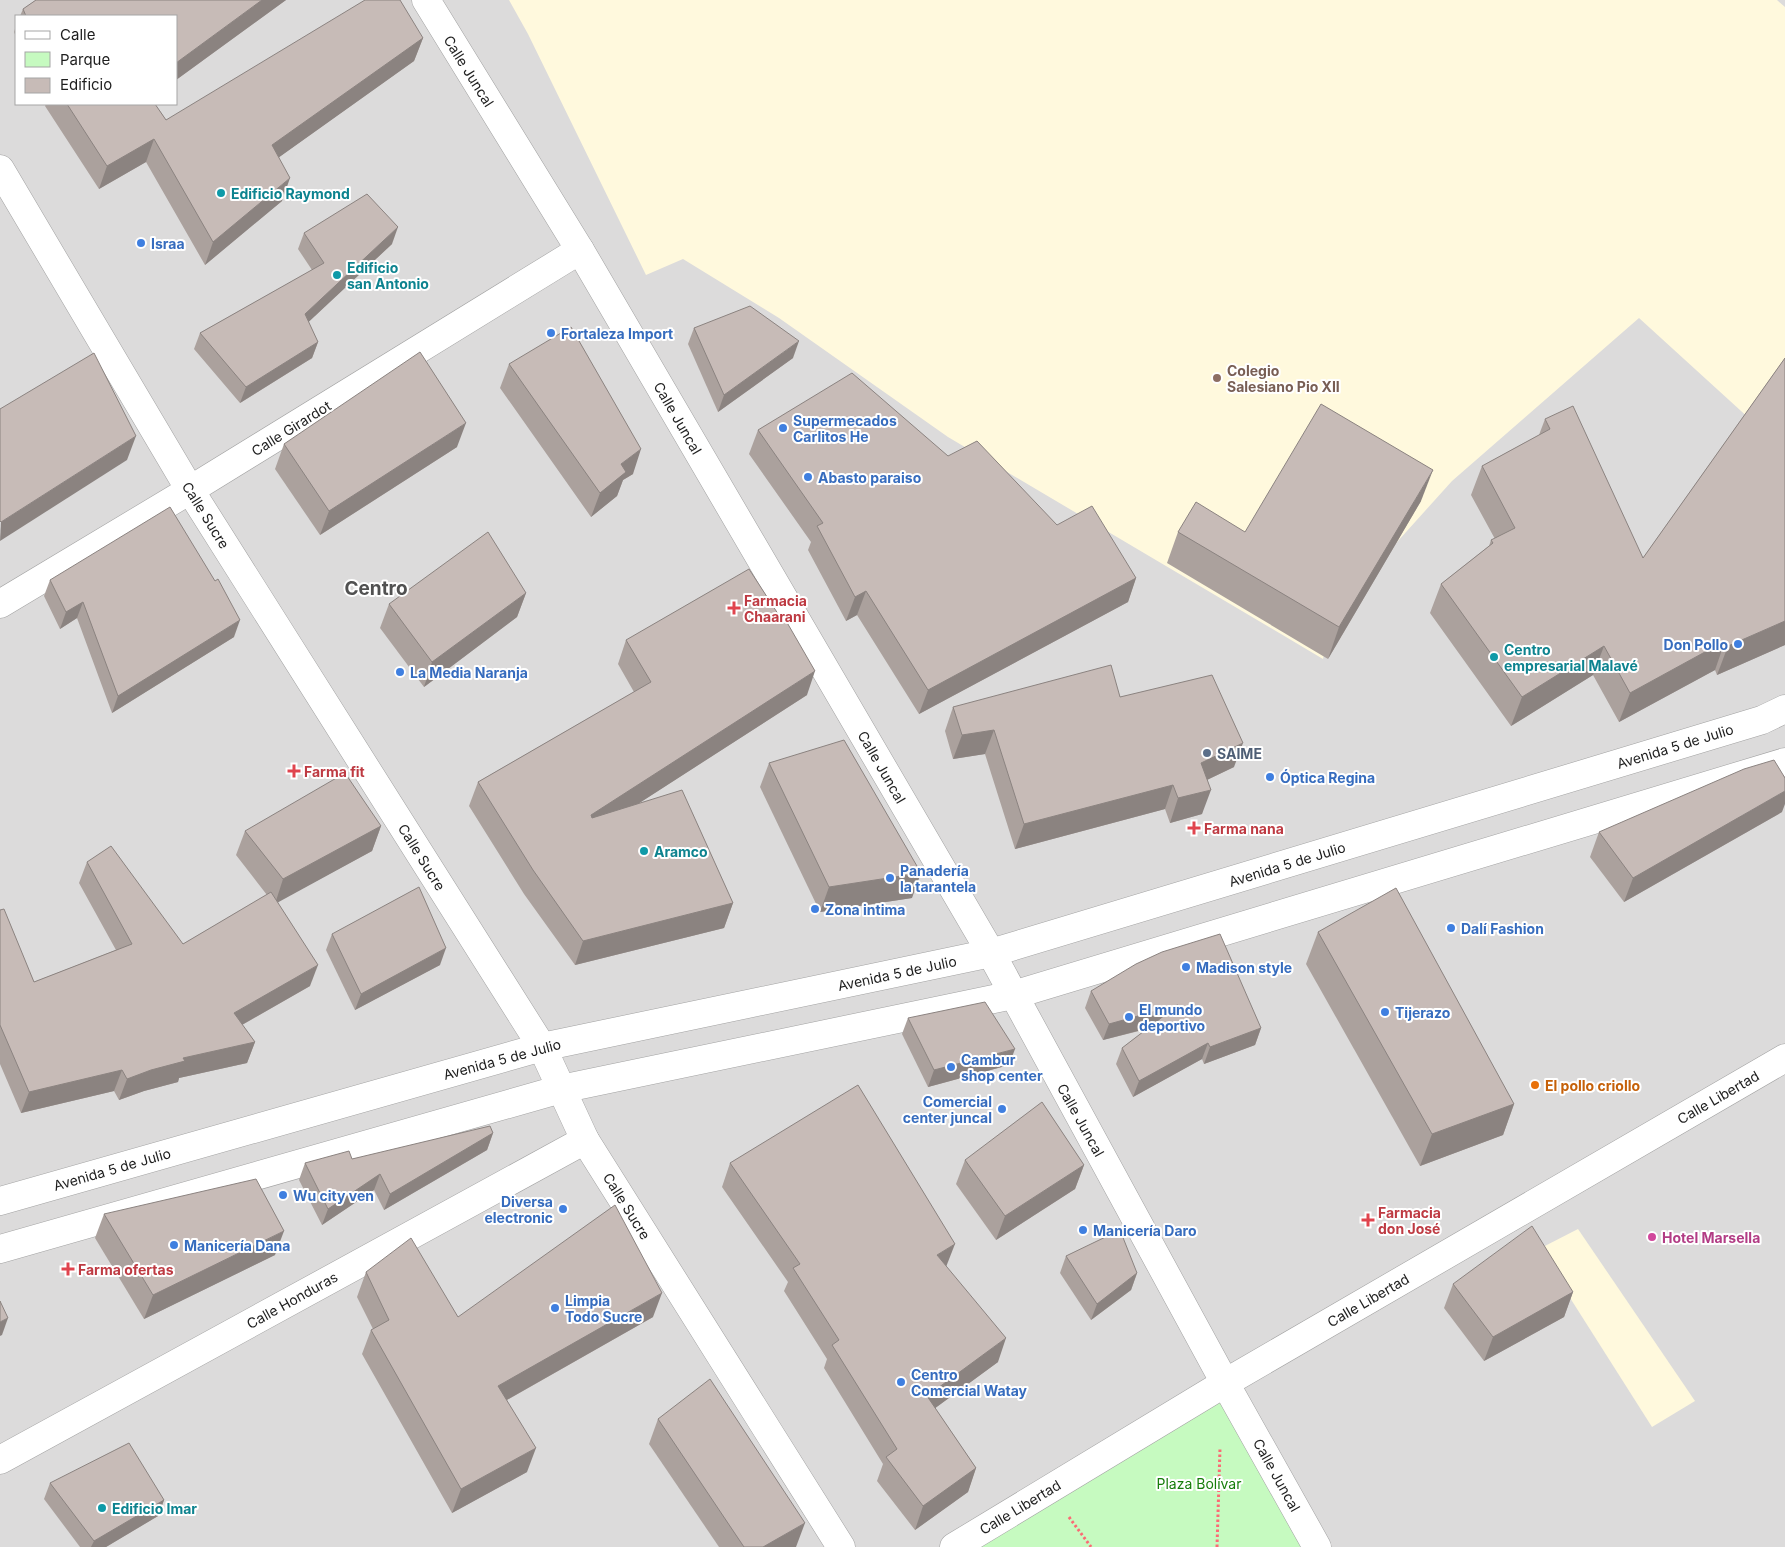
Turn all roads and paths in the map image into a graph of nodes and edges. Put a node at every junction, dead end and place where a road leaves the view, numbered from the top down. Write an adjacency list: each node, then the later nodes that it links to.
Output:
1 (426, 0): 3 (street, Calle Juncal)
2 (0, 169): 4 (street, Calle Sucre)
3 (580, 250): 4 (street, Calle Girardot); 8 (street, Calle Juncal)
4 (190, 490): 5 (street, Calle Girardot); 10 (street, Calle Sucre)
5 (0, 604)
6 (1785, 709): 8 (street, Avenida 5 de Julio)
7 (1785, 763): 9 (street)
8 (991, 953): 9 (street, Calle Juncal); 10 (street, Avenida 5 de Julio)
9 (1013, 995): 12 (street); 16 (street, Calle Juncal)
10 (542, 1047): 12 (street, Calle Sucre); 14 (street, Avenida 5 de Julio)
11 (1785, 1058): 16 (street, Calle Libertad)
12 (561, 1089): 13 (street, Calle Sucre); 15 (street)
13 (585, 1140): 18 (street, Calle Honduras); 19 (street, Calle Sucre)
14 (0, 1201)
15 (0, 1249)
16 (1225, 1382): 20 (street, Calle Libertad); 22 (street, Calle Juncal)
17 (1220, 1441): 21 (path)
18 (0, 1460)
19 (841, 1547)
20 (954, 1547)
21 (1217, 1547)
22 (1317, 1547)

